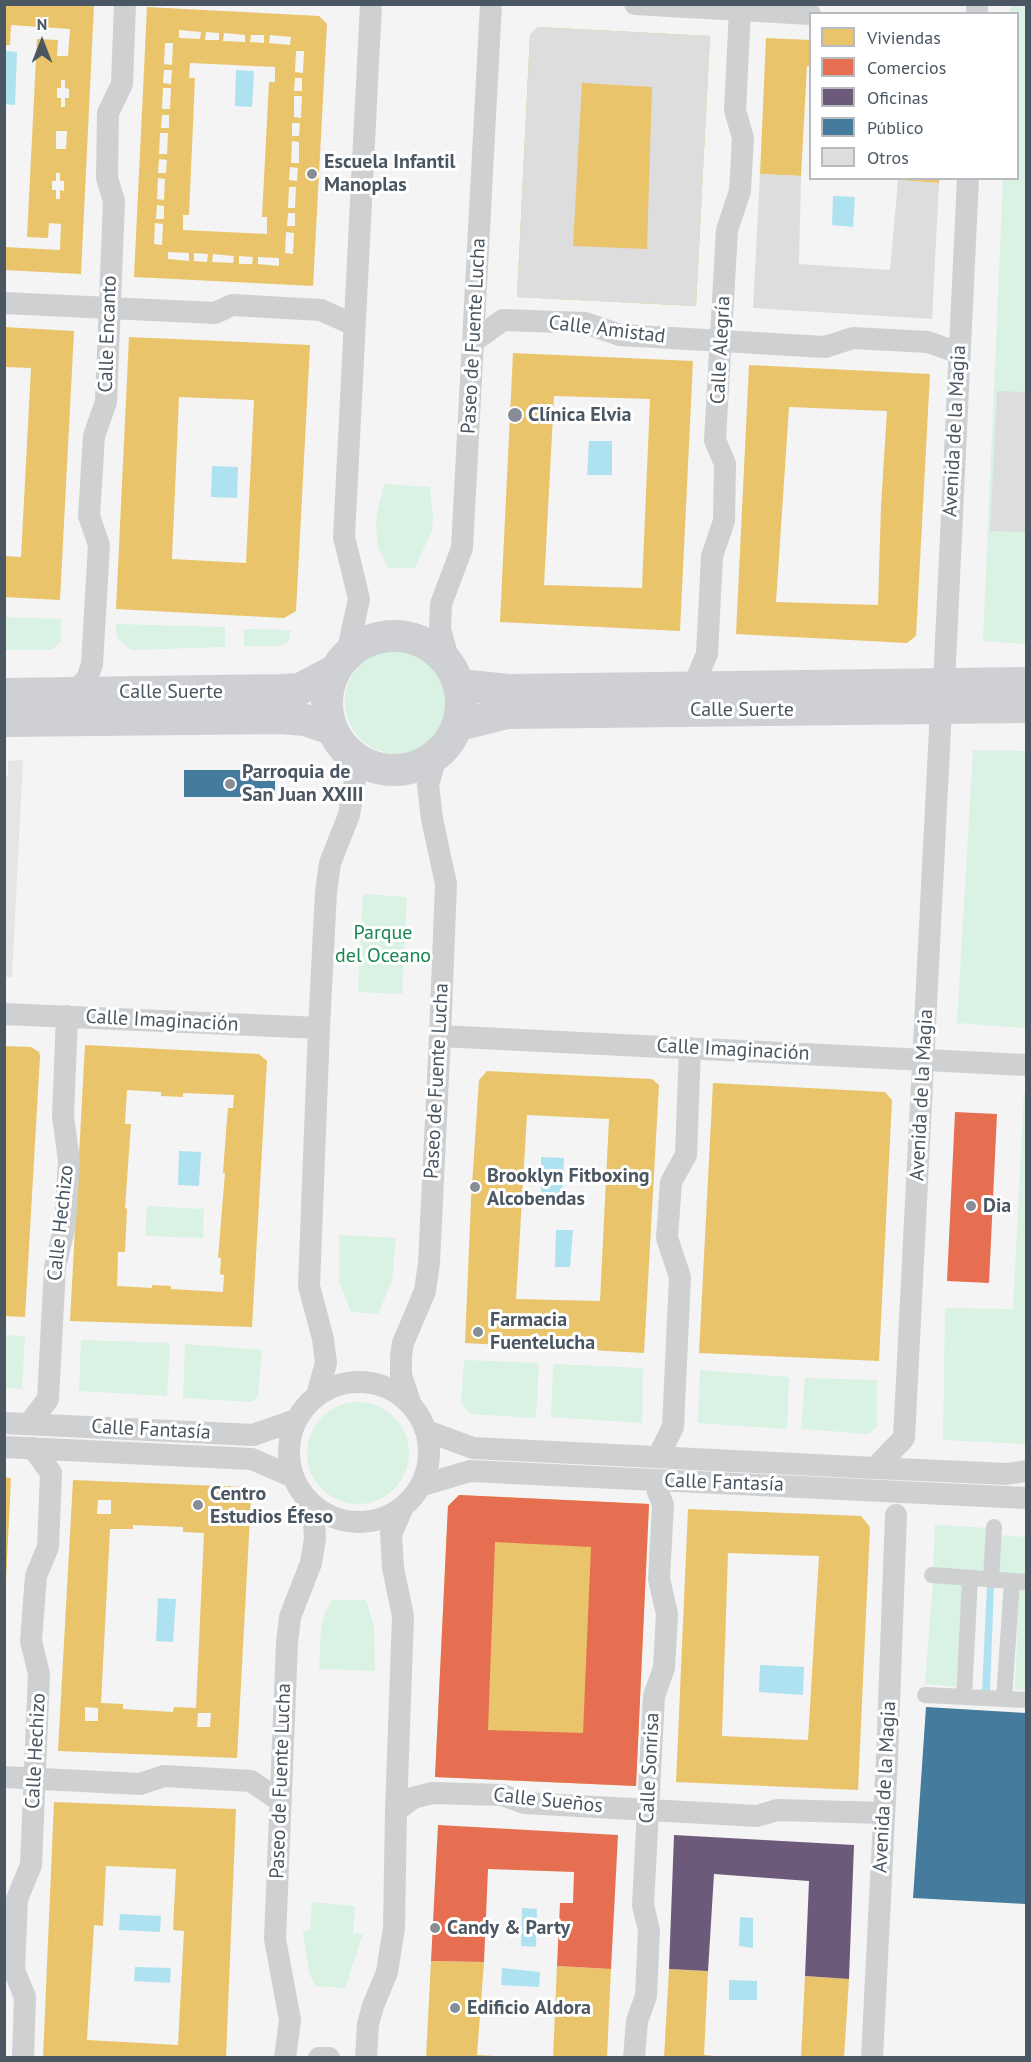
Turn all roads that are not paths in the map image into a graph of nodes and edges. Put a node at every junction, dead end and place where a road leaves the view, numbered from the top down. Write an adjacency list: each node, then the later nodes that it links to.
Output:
1 (125, 4): 9 (street, Calle Encanto)
2 (371, 4): 10 (street)
3 (491, 4): 11 (street, Paseo de Fuente Lucha)
4 (635, 4): 5 (street)
5 (740, 10): 6 (street); 12 (street, Calle Alegría)
6 (809, 14)
7 (968, 180): 13 (street, Avenida de la Magia)
8 (4, 303): 9 (street)
9 (109, 308): 10 (street); 18 (street, Calle Encanto)
10 (354, 325): 14 (street)
11 (474, 341): 12 (street, Calle Amistad); 15 (street, Paseo de Fuente Lucha)
12 (722, 341): 13 (street, Calle Amistad); 17 (street, Calle Alegría)
13 (959, 353): 20 (street, Avenida de la Magia)
14 (340, 663): 15 (main road); 18 (main road, Calle Suerte); 24 (main road)
15 (454, 674): 17 (main road, Calle Suerte); 23 (main road)
16 (1026, 683): 20 (main road, Calle Suerte)
17 (691, 687): 20 (main road, Calle Suerte)
18 (73, 693): 19 (main road, Calle Suerte)
19 (4, 694)
20 (942, 696): 21 (main road, Calle Suerte); 23 (main road, Calle Suerte); 32 (street, Avenida de la Magia)
21 (1026, 707)
22 (4, 721): 24 (main road, Calle Suerte)
23 (459, 725): 26 (main road)
24 (331, 729): 25 (main road)
25 (350, 754): 26 (main road); 29 (street)
26 (436, 757): 30 (street, Paseo de Fuente Lucha)
27 (4, 1014): 28 (street, Calle Imaginación)
28 (68, 1016): 29 (street, Calle Imaginación); 38 (street, Calle Hechizo)
29 (319, 1028): 34 (street)
30 (440, 1036): 31 (street, Calle Imaginación); 35 (street, Paseo de Fuente Lucha)
31 (690, 1048): 32 (street, Calle Imaginación); 43 (street)
32 (924, 1060): 33 (street, Calle Imaginación); 40 (street, Avenida de la Magia)
33 (1026, 1065)
34 (317, 1395): 35 (street); 36 (street)
35 (410, 1402): 39 (street)
36 (296, 1420): 38 (street, Calle Fantasía); 46 (street)
37 (4, 1423): 38 (street, Calle Fantasía)
38 (29, 1424)
39 (427, 1431): 43 (street, Calle Fantasía); 49 (street)
40 (904, 1438): 44 (street); 47 (street)
41 (4, 1447): 42 (street, Calle Fantasía)
42 (33, 1448): 46 (street, Calle Fantasía); 65 (street, Calle Hechizo)
43 (658, 1457): 47 (street, Calle Fantasía)
44 (936, 1471): 45 (street, Calle Fantasía); 47 (street, Calle Fantasía)
45 (1026, 1471)
46 (293, 1477): 52 (street)
47 (875, 1479): 48 (street, Calle Fantasía); 50 (street, Calle Fantasía); 54 (street)
48 (654, 1481): 49 (street, Calle Fantasía); 68 (street, Calle Sonrisa)
49 (423, 1485): 53 (street)
50 (927, 1493): 51 (street, Calle Fantasía); 54 (street)
51 (1026, 1498)
52 (313, 1506): 53 (street); 66 (street, Paseo de Fuente Lucha)
53 (402, 1509): 67 (street)
54 (896, 1515): 69 (street, Avenida de la Magia)
55 (994, 1527): 58 (street)
56 (932, 1575): 57 (street)
57 (970, 1578): 58 (street); 61 (street)
58 (991, 1580): 59 (street)
59 (1019, 1581): 62 (street)
60 (925, 1695): 61 (street)
61 (964, 1697): 62 (street)
62 (1004, 1699): 63 (street)
63 (1026, 1700)
64 (4, 1777): 65 (street)
65 (34, 1778): 66 (street); 70 (street, Calle Hechizo)
66 (280, 1801): 71 (street, Paseo de Fuente Lucha)
67 (396, 1811): 68 (street, Calle Sueños); 74 (street)
68 (648, 1811): 69 (street, Calle Sueños); 75 (street, Calle Sonrisa)
69 (884, 1813): 76 (street, Avenida de la Magia)
70 (23, 2058)
71 (285, 2058)
72 (319, 2058): 73 (street)
73 (329, 2058)
74 (366, 2058)
75 (634, 2058)
76 (872, 2058)

